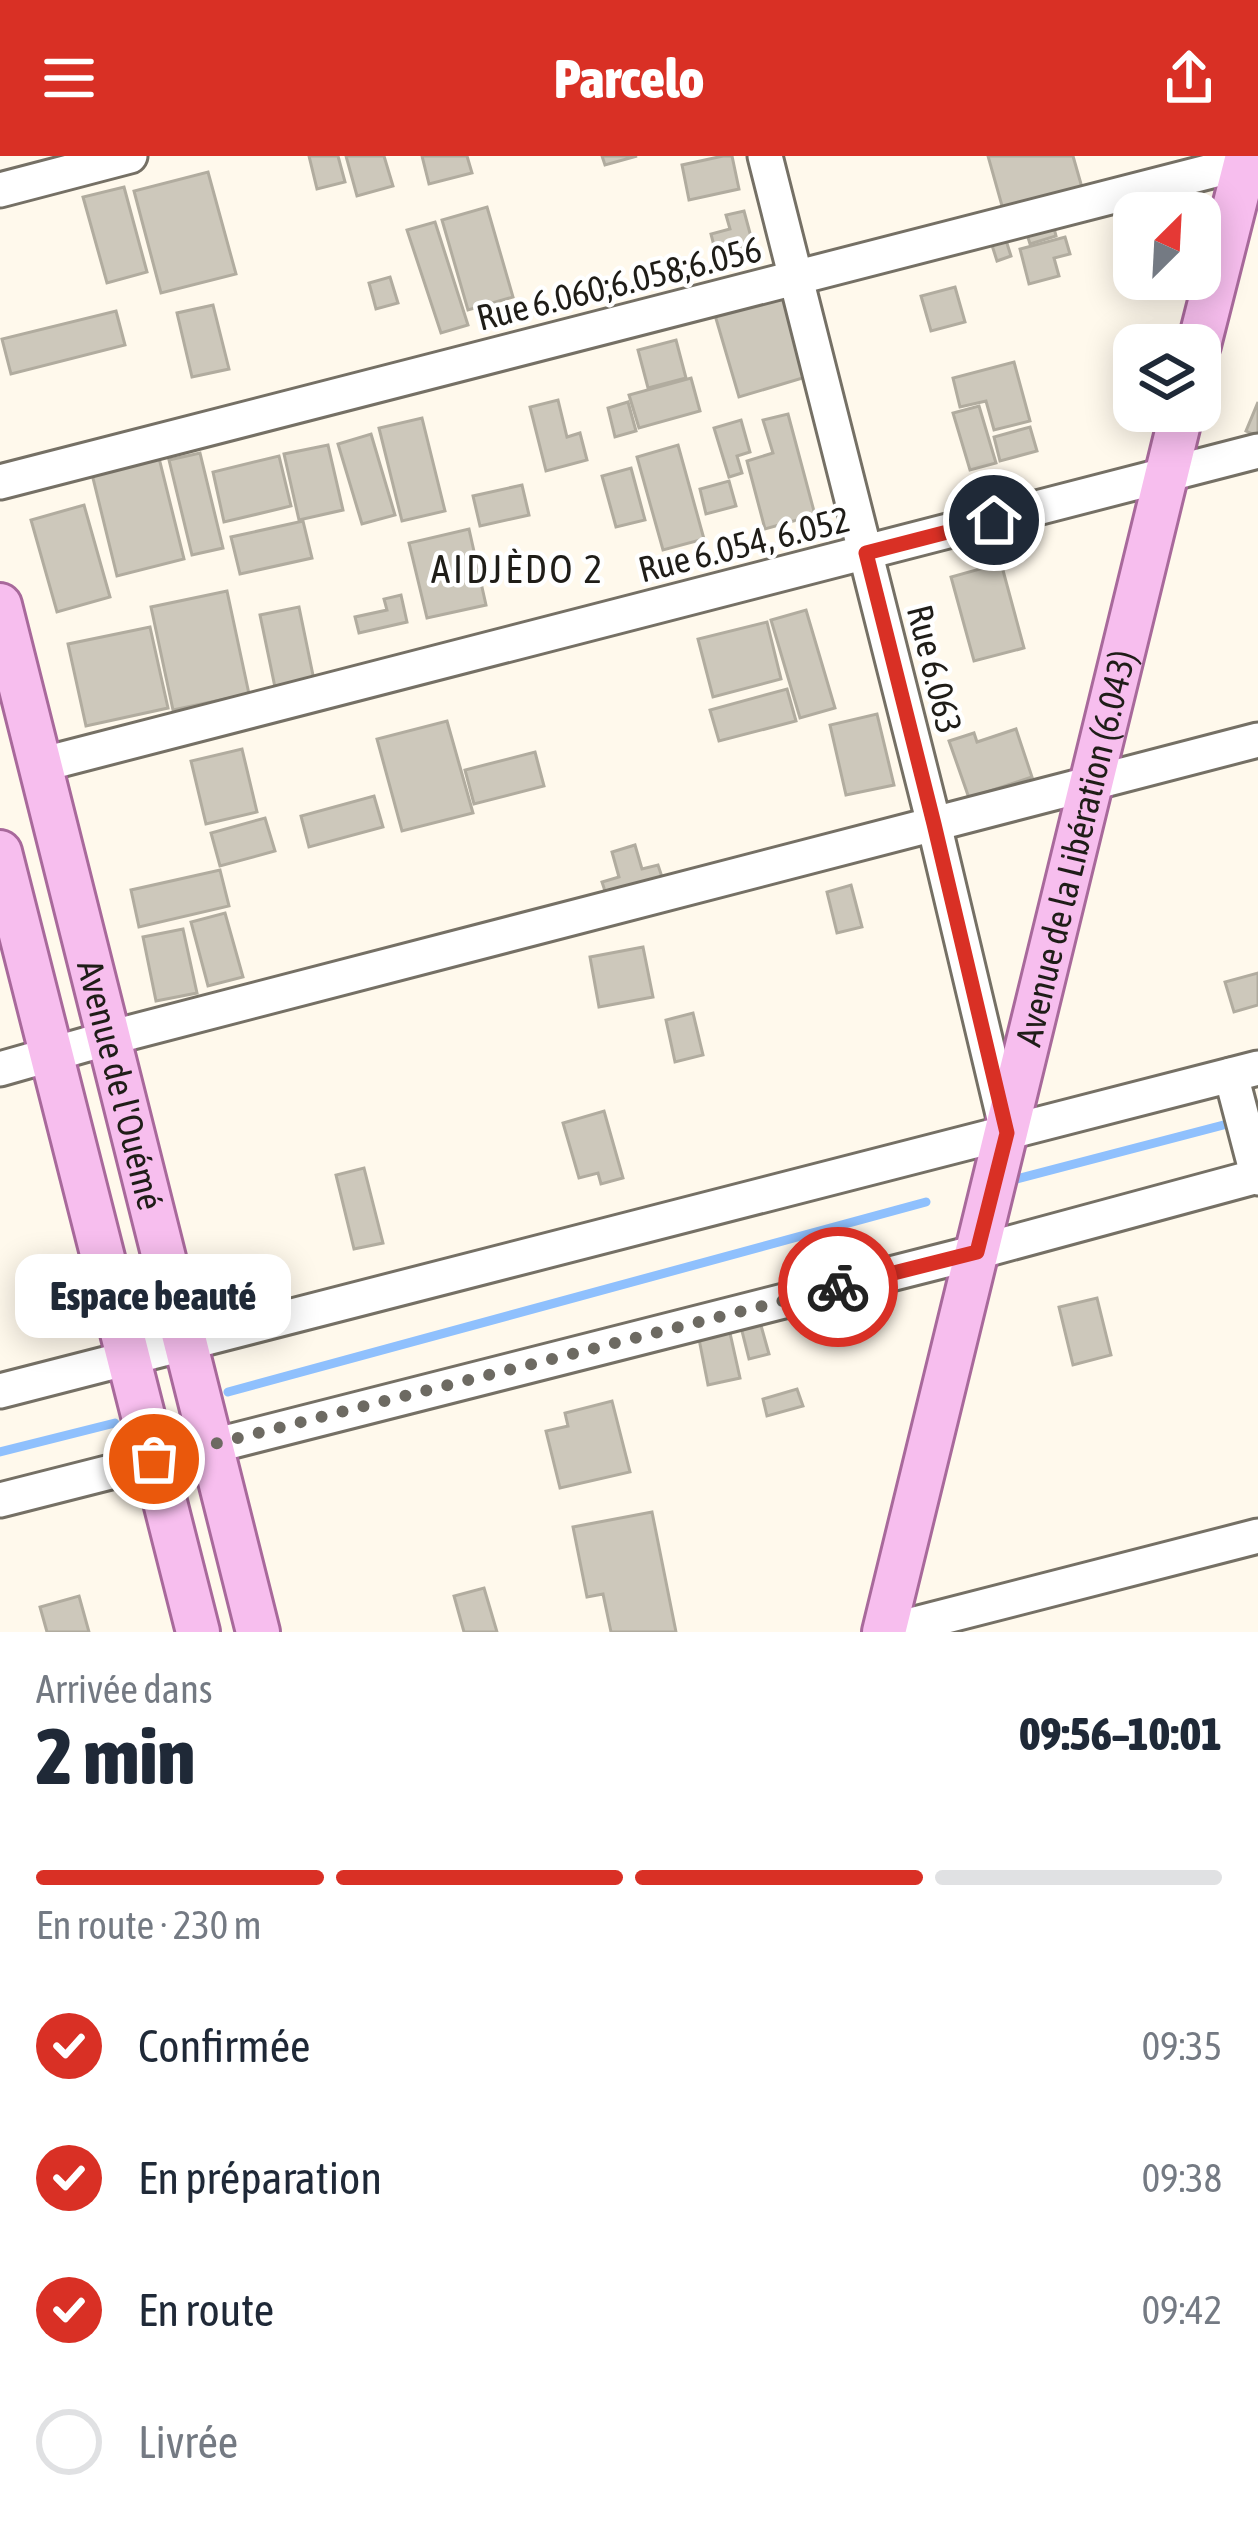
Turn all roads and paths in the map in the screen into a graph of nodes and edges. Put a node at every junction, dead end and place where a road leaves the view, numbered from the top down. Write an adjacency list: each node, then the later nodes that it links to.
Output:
1 (130, 156): 4 (street)
2 (765, 156): 5 (street, Rue 6.063)
3 (1250, 159): 5 (street, Rue 6.060;6.058;6.056); 6 (main road)
4 (0, 190)
5 (796, 278): 10 (street, Rue 6.060;6.058;6.056); 11 (street, Rue 6.063)
6 (1205, 324)
7 (1177, 432): 9 (main road, Avenue de la Libération (6.043))
8 (1258, 452): 9 (street, Rue 6.054, 6.052)
9 (1166, 475): 11 (street, Rue 6.054, 6.052); 15 (main road, Avenue de la Libération (6.043))
10 (0, 482)
11 (866, 553): 14 (street, Rue 6.054, 6.052); 16 (street, Rue 6.063)
12 (0, 605): 14 (main road, Avenue de l'Ouémé)
13 (1258, 740): 15 (street)
14 (40, 765): 18 (main road, Avenue de l'Ouémé)
15 (1093, 781): 16 (street); 22 (main road, Avenue de la Libération (6.043))
16 (934, 824): 18 (street); 22 (street, Rue 6.063)
17 (0, 852): 19 (main road, Avenue de l'Ouémé)
18 (109, 1038): 19 (street); 25 (main road, Avenue de l'Ouémé)
19 (52, 1056): 20 (street); 26 (main road, Avenue de l'Ouémé)
20 (0, 1069)
21 (1242, 1082): 22 (street); 23 (street)
22 (1007, 1133): 24 (main road, Avenue de la Libération (6.043)); 25 (street)
23 (1256, 1168): 24 (street)
24 (977, 1252): 28 (street); 34 (main road, Avenue de la Libération (6.043))
25 (186, 1345): 26 (street); 28 (main road, Avenue de l'Ouémé)
26 (128, 1358): 27 (street); 29 (main road, Avenue de l'Ouémé)
27 (0, 1391)
28 (211, 1446): 29 (street); 33 (main road, Avenue de l'Ouémé)
29 (154, 1459): 30 (street); 32 (main road, Avenue de l'Ouémé)
30 (0, 1500)
31 (1258, 1536): 34 (street)
32 (198, 1632)
33 (258, 1632)
34 (884, 1632)

